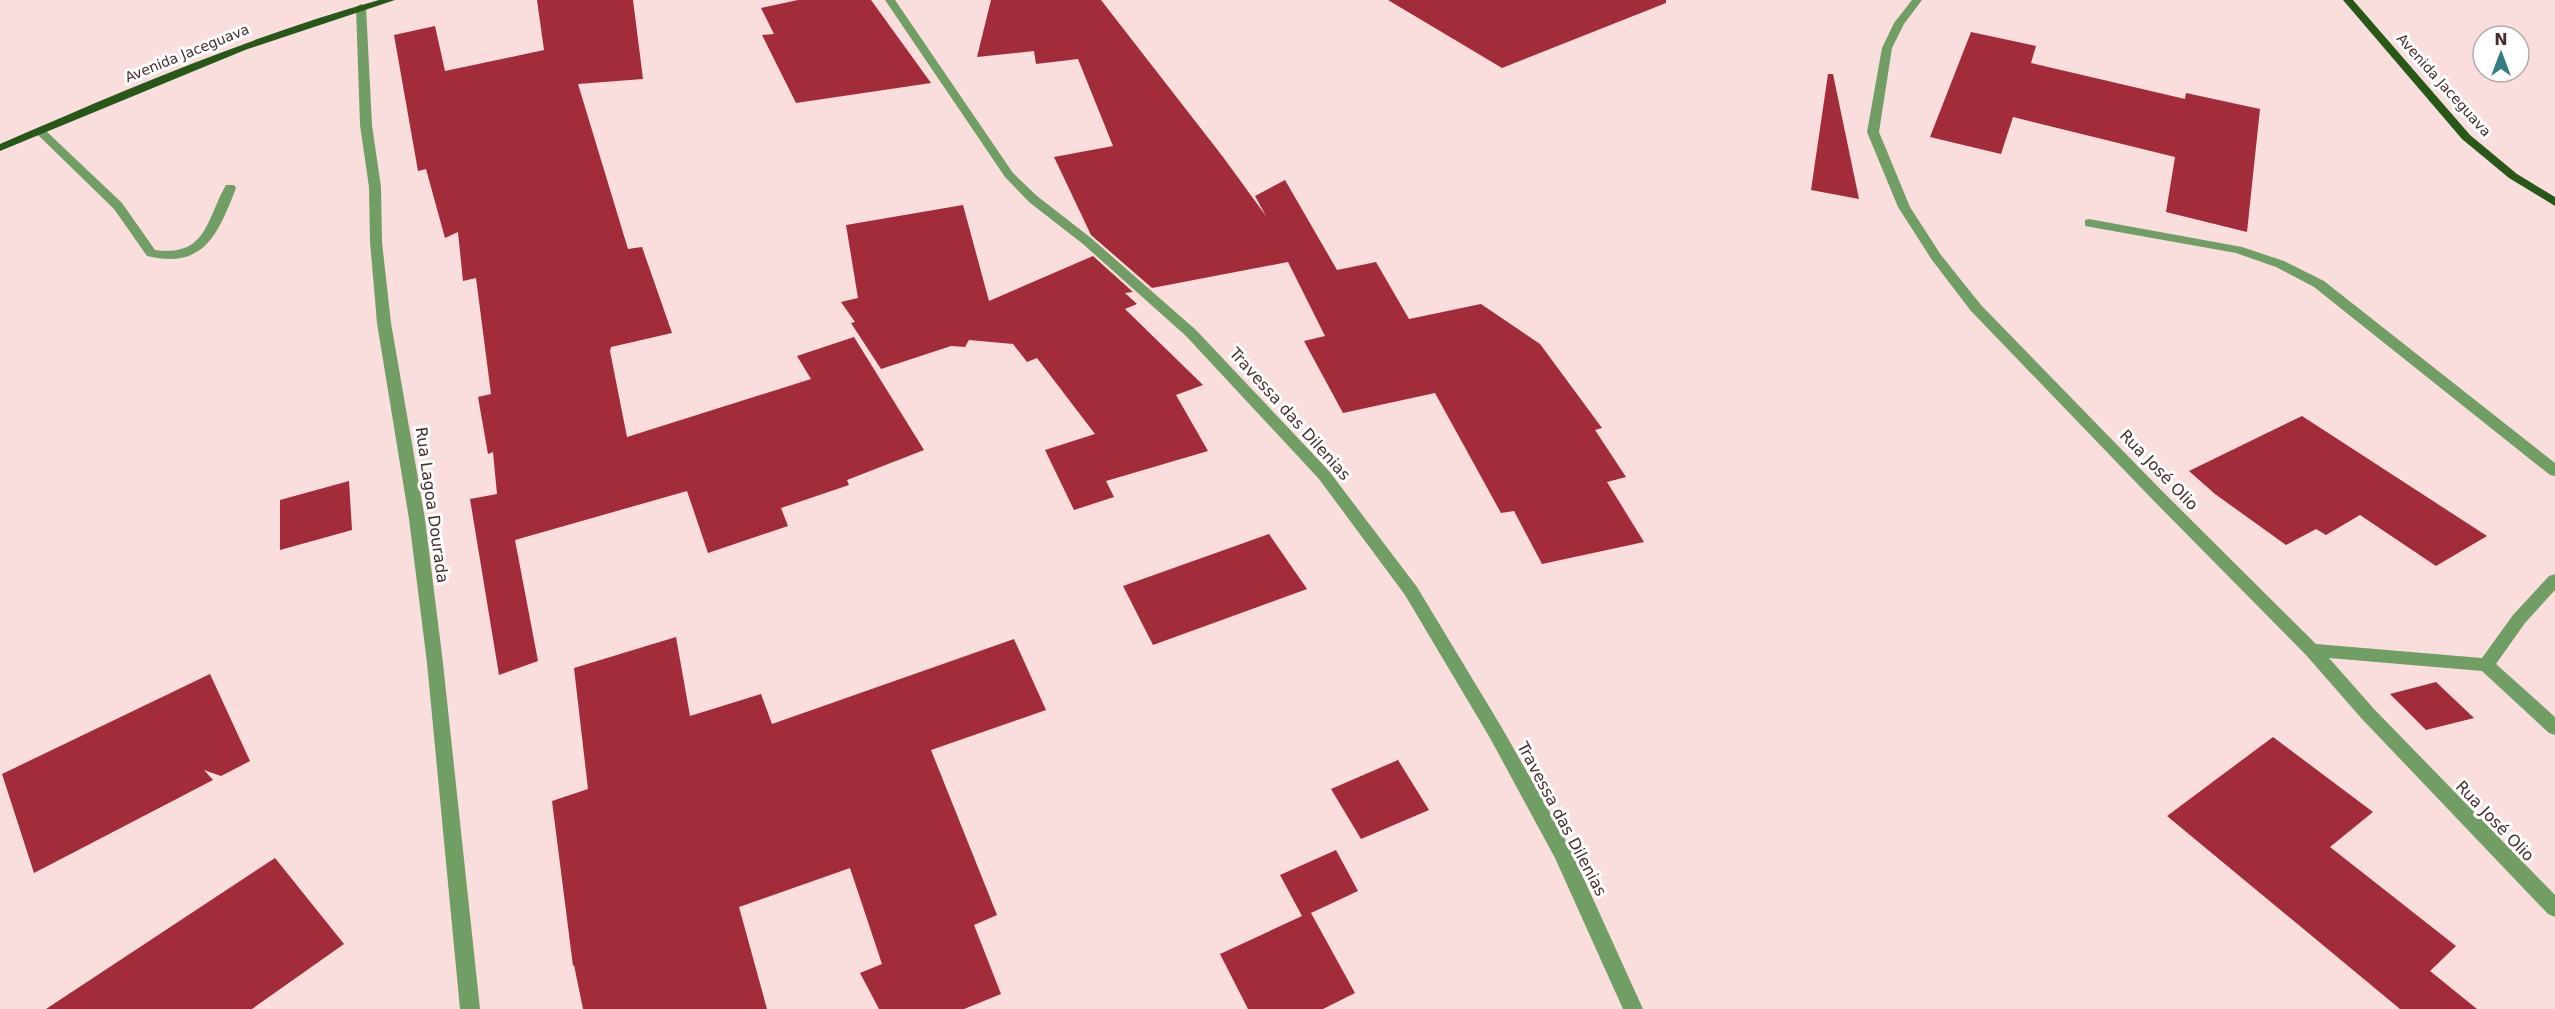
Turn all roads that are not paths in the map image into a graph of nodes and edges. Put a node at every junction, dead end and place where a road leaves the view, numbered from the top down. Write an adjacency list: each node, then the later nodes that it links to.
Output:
1 (390, 0): 5 (main road, Avenida Jaceguava)
2 (890, 0): 18 (street, Travessa das Dilenias)
3 (1917, 0): 13 (street, Rua José Olio)
4 (2348, 0): 9 (main road, Avenida Jaceguava)
5 (361, 7): 6 (main road, Avenida Jaceguava); 17 (street, Rua Lagoa Dourada)
6 (40, 130): 7 (main road, Avenida Jaceguava); 8 (street)
7 (0, 148)
8 (230, 188)
9 (2555, 202)
10 (2089, 223): 11 (street)
11 (2555, 471)
12 (2555, 580): 14 (street)
13 (2312, 650): 14 (street); 16 (street, Rua José Olio)
14 (2486, 664): 15 (street)
15 (2555, 728)
16 (2555, 908)
17 (470, 1009)
18 (1633, 1009)

